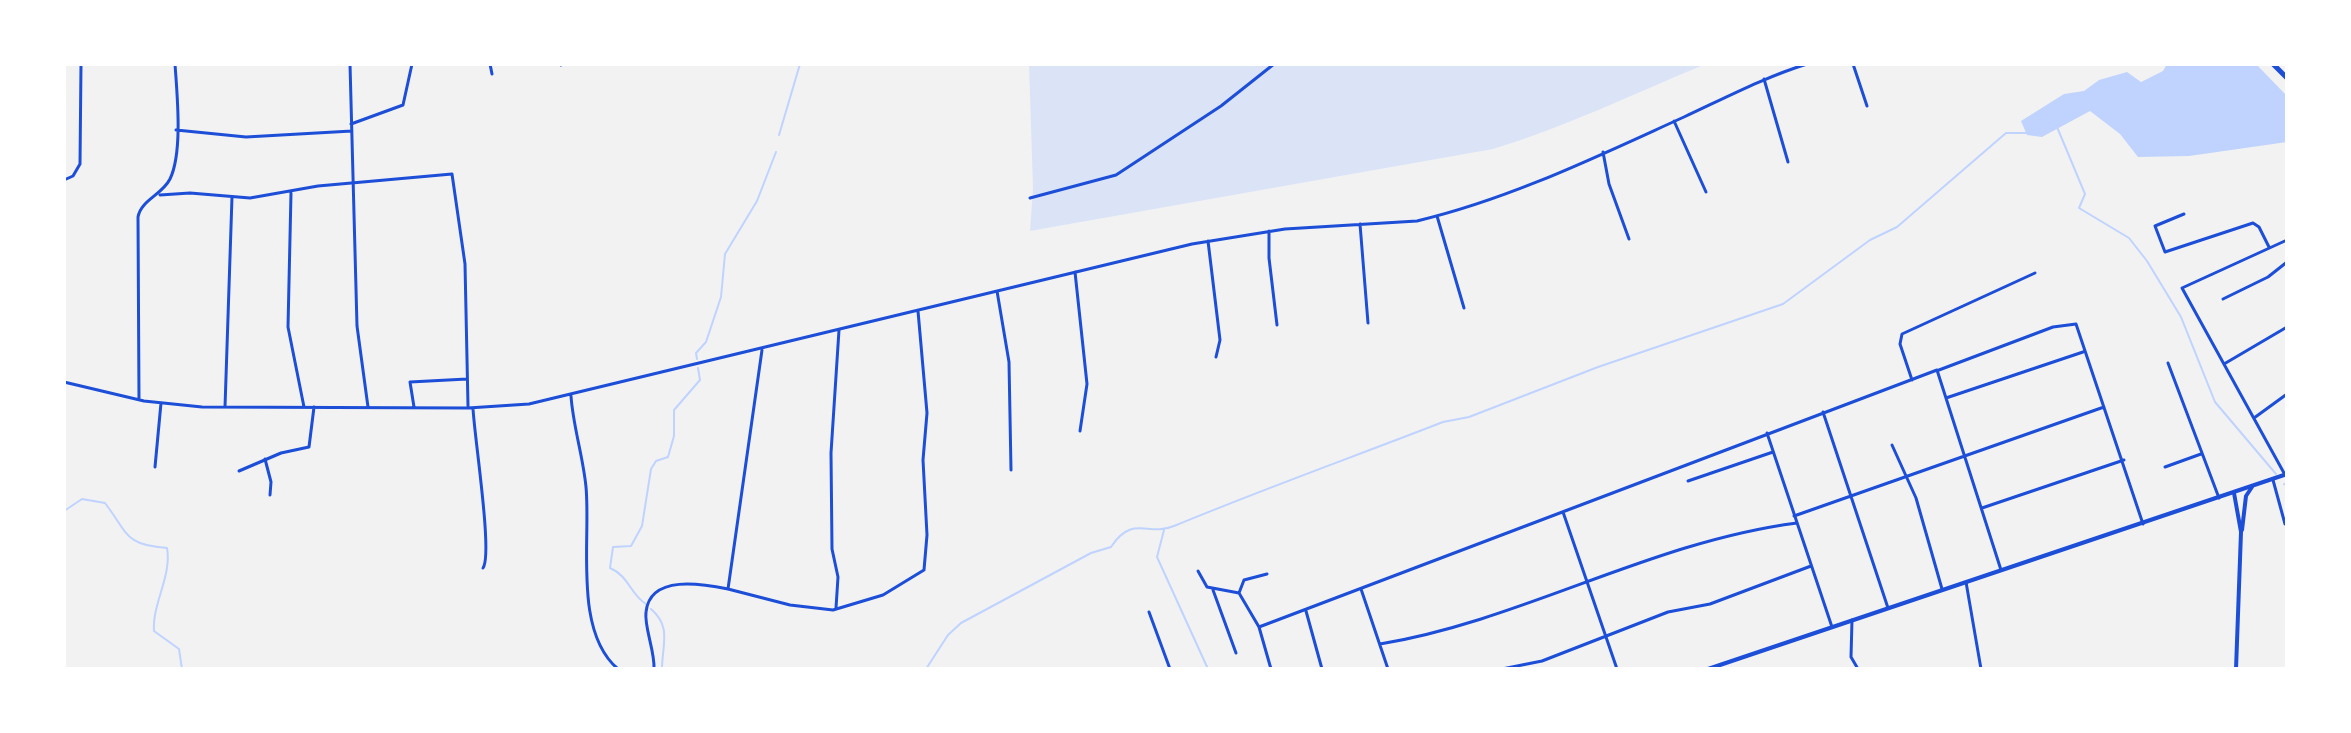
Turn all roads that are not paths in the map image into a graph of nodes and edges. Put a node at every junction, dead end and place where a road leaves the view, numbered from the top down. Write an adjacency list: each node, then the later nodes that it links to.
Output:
1 (81, 64): 20 (street)
2 (175, 64): 16 (street)
3 (350, 64): 15 (street)
4 (412, 64): 15 (street)
5 (490, 64): 10 (street)
6 (1274, 64): 26 (street)
7 (1807, 64): 12 (street)
8 (1853, 64): 13 (street)
9 (2273, 64): 11 (highway)
10 (492, 74)
11 (2287, 78)
12 (1764, 79): 14 (street); 19 (street)
13 (1867, 106)
14 (1674, 121): 18 (street); 22 (street)
15 (351, 124): 17 (street)
16 (176, 130): 17 (street); 24 (street)
17 (352, 131): 21 (street)
18 (1603, 152): 28 (street); 31 (street)
19 (1788, 162)
20 (64, 180)
21 (355, 182): 23 (street); 52 (street); 63 (street)
22 (1706, 192)
23 (291, 193): 25 (street); 61 (street)
24 (160, 195): 25 (street); 58 (street)
25 (232, 197): 60 (street)
26 (1030, 198)
27 (2184, 214): 34 (street)
28 (1437, 216): 29 (street); 40 (street)
29 (1360, 224): 30 (street); 42 (street)
30 (1269, 231): 33 (street); 43 (street)
31 (1629, 239)
32 (2287, 240): 34 (street)
33 (1208, 241): 36 (street); 48 (street)
34 (2269, 247): 50 (street)
35 (2287, 262): 39 (street)
36 (1075, 272): 38 (street); 69 (street)
37 (2035, 273): 53 (street)
38 (997, 291): 41 (street); 79 (street)
39 (2223, 299)
40 (1464, 308)
41 (918, 311): 45 (street); 110 (street)
42 (1368, 323)
43 (1277, 325)
44 (2287, 327): 50 (street)
45 (839, 330): 46 (street); 110 (street)
46 (762, 348): 56 (street); 104 (street)
47 (2084, 352): 51 (street); 57 (street); 65 (street)
48 (1216, 357)
49 (2168, 363): 74 (street)
50 (2224, 364): 68 (street)
51 (1937, 370): 53 (street); 57 (street)
52 (467, 379): 64 (street); 66 (street)
53 (1912, 380): 67 (street)
54 (64, 382): 58 (street)
55 (2287, 394): 68 (street)
56 (571, 396): 66 (street); 119 (street)
57 (1946, 398): 73 (street)
58 (139, 400): 59 (street)
59 (161, 403): 60 (street); 77 (street)
60 (225, 407): 61 (street)
61 (304, 407): 62 (street)
62 (314, 407): 63 (street); 75 (street)
63 (368, 407): 64 (street)
64 (414, 407): 66 (street)
65 (2104, 407): 73 (street); 76 (street)
66 (470, 408): 98 (street)
67 (1823, 412): 70 (street); 88 (street)
68 (2254, 418): 81 (street)
69 (1080, 431)
70 (1767, 433): 72 (street); 91 (street)
71 (1892, 445): 82 (street)
72 (1773, 452): 84 (street); 92 (street)
73 (1964, 454): 82 (street); 90 (street)
74 (2201, 454): 78 (street); 89 (street)
75 (265, 459): 80 (street); 87 (street)
76 (2124, 460): 90 (street); 94 (street)
77 (155, 467)
78 (2165, 467)
79 (1011, 470)
80 (239, 471)
81 (2286, 474): 83 (main road)
82 (1908, 478): 88 (street); 106 (street)
83 (2273, 480): 85 (main road); 95 (street)
84 (1688, 481)
85 (2252, 487): 86 (main road); 96 (main road)
86 (2234, 493): 89 (main road); 96 (main road)
87 (270, 495)
88 (1851, 496): 92 (street); 109 (street)
89 (2219, 498): 94 (main road)
90 (1982, 508): 99 (street)
91 (1563, 512): 102 (street); 105 (street)
92 (1794, 516): 93 (street)
93 (1797, 523): 97 (street); 102 (street)
94 (2143, 524): 99 (main road)
95 (2285, 524)
96 (2241, 532): 130 (main road)
97 (1811, 566): 115 (street); 116 (street)
98 (483, 568)
99 (2001, 570): 103 (main road)
100 (1198, 571): 107 (street)
101 (1267, 574): 108 (street)
102 (1586, 579): 116 (street); 117 (street)
103 (1966, 582): 106 (main road); 129 (street)
104 (728, 589): 110 (street); 120 (street)
105 (1361, 589): 111 (street); 117 (street)
106 (1942, 589): 109 (main road)
107 (1213, 590): 108 (street); 118 (street)
108 (1239, 593): 114 (street)
109 (1888, 608): 113 (main road)
110 (836, 609)
111 (1306, 611): 114 (street); 123 (street)
112 (1149, 612): 121 (street)
113 (1852, 620): 115 (main road); 128 (street)
114 (1259, 627): 122 (street)
115 (1832, 627): 127 (main road)
116 (1606, 636): 125 (street); 126 (street)
117 (1380, 644): 124 (street)
118 (1236, 653)
119 (618, 669)
120 (654, 669)
121 (1170, 669)
122 (1271, 669)
123 (1322, 669)
124 (1388, 669)
125 (1502, 669)
126 (1617, 669)
127 (1708, 669)
128 (1858, 669)
129 (1981, 669)
130 (2236, 669)

